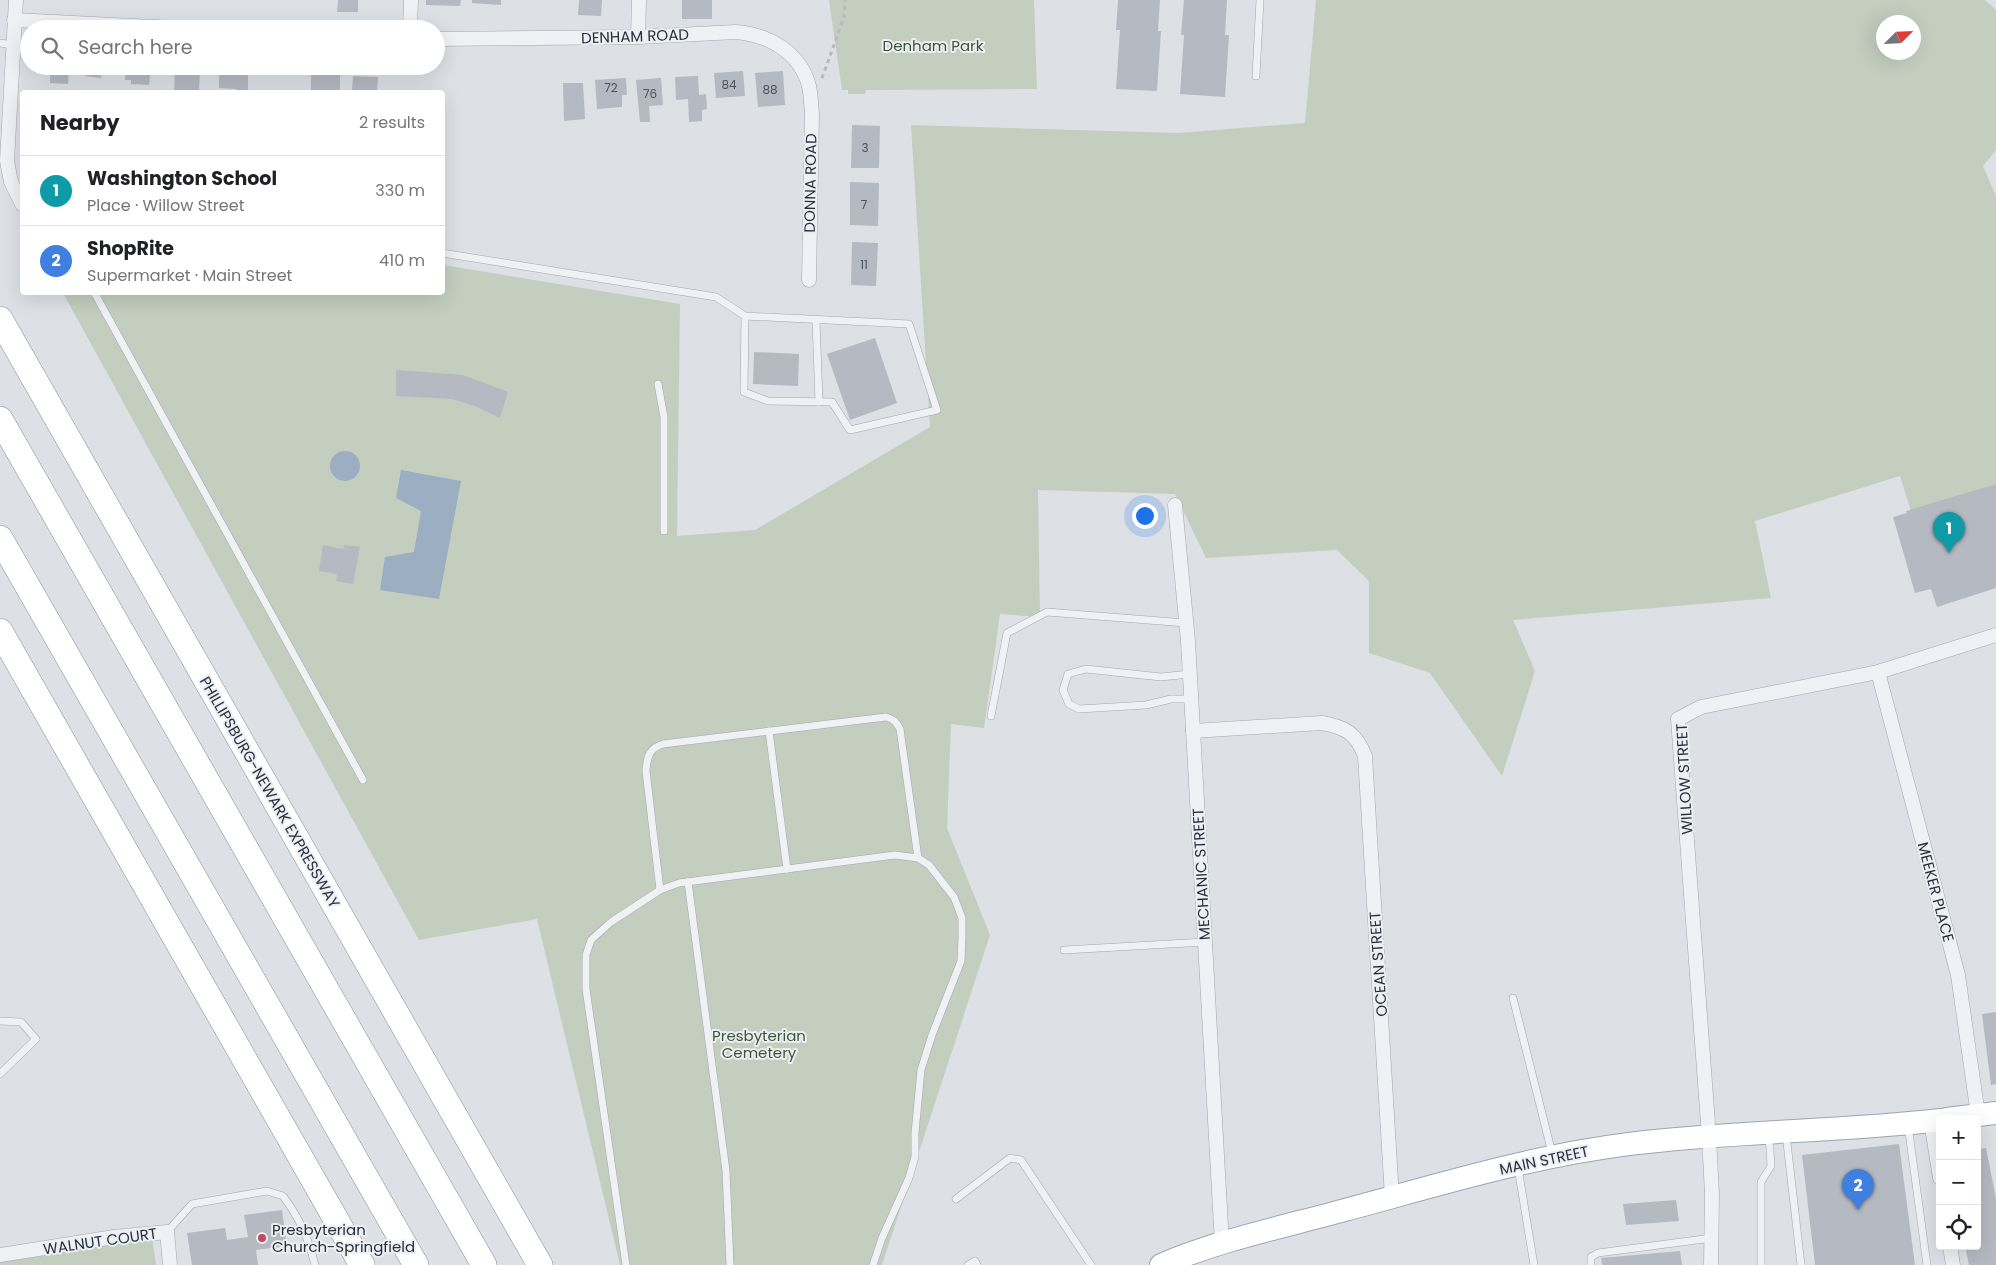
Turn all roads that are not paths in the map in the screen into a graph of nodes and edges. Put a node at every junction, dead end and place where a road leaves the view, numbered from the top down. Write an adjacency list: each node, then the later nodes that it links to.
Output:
1 (16, 0): 5 (street)
2 (411, 0): 7 (street)
3 (639, 0): 8 (street)
4 (1260, 0): 11 (lane)
5 (14, 20): 6 (street); 10 (street)
6 (20, 20)
7 (410, 20)
8 (638, 37): 9 (street, DENHAM ROAD); 12 (street, DENHAM ROAD)
9 (445, 40)
10 (6, 44): 13 (street)
11 (1256, 76)
12 (809, 86): 16 (street, DONNA ROAD)
13 (17, 183): 14 (street)
14 (20, 196)
15 (445, 253): 18 (lane)
16 (809, 280)
17 (96, 295): 36 (lane)
18 (745, 316): 20 (lane); 22 (lane)
19 (0, 319): 66 (highway, PHILLIPSBURG-NEWARK EXPRESSWAY)
20 (816, 320): 22 (lane); 22 (lane)
21 (658, 384): 25 (lane)
22 (819, 402)
23 (0, 419): 65 (highway)
24 (1175, 505): 27 (street, MECHANIC STREET)
25 (664, 531)
26 (0, 538): 64 (highway)
27 (1186, 623): 31 (street, MECHANIC STREET); 33 (lane)
28 (0, 631): 63 (highway)
29 (1996, 635): 30 (street, WILLOW STREET)
30 (1878, 672): 46 (street, MEEKER PLACE); 50 (street, WILLOW STREET)
31 (1190, 674): 32 (street, MECHANIC STREET); 32 (lane)
32 (1191, 698): 35 (street, MECHANIC STREET)
33 (991, 716)
34 (769, 731): 37 (lane); 38 (lane); 40 (lane)
35 (1193, 731): 41 (street, MECHANIC STREET); 53 (street, OCEAN STREET)
36 (363, 780)
37 (918, 858): 38 (lane); 69 (lane)
38 (787, 869): 39 (lane)
39 (688, 882): 40 (lane); 68 (lane)
40 (660, 890): 67 (lane)
41 (1205, 942): 42 (lane); 57 (street, MECHANIC STREET)
42 (1064, 950)
43 (1513, 998): 51 (lane)
44 (0, 1021): 45 (lane)
45 (0, 1074)
46 (1987, 1114)
47 (1936, 1120): 48 (main road, MAIN STREET)
48 (1908, 1122): 49 (main road, MAIN STREET); 78 (lane)
49 (1777, 1132): 50 (main road, MAIN STREET); 76 (lane); 77 (lane)
50 (1709, 1137): 51 (main road, MAIN STREET); 56 (street)
51 (1553, 1156): 52 (main road, MAIN STREET)
52 (1517, 1165): 53 (main road, MAIN STREET); 73 (lane)
53 (1392, 1197): 57 (main road, MAIN STREET)
54 (956, 1199): 72 (lane)
55 (167, 1232): 59 (street, WALNUT COURT); 61 (street, WALNUT COURT); 62 (lane)
56 (1712, 1238): 74 (lane); 75 (street)
57 (1222, 1244): 60 (main road, MAIN STREET)
58 (1951, 1250): 79 (street)
59 (0, 1254)
60 (1173, 1263)
61 (170, 1265)
62 (315, 1265)
63 (362, 1265)
64 (416, 1265)
65 (484, 1265)
66 (540, 1265)
67 (626, 1265)
68 (730, 1265)
69 (873, 1265)
70 (968, 1265): 71 (lane)
71 (977, 1265)
72 (1091, 1265)
73 (1534, 1265)
74 (1591, 1265)
75 (1711, 1265)
76 (1761, 1265)
77 (1801, 1265)
78 (1927, 1265)
79 (1953, 1265)

